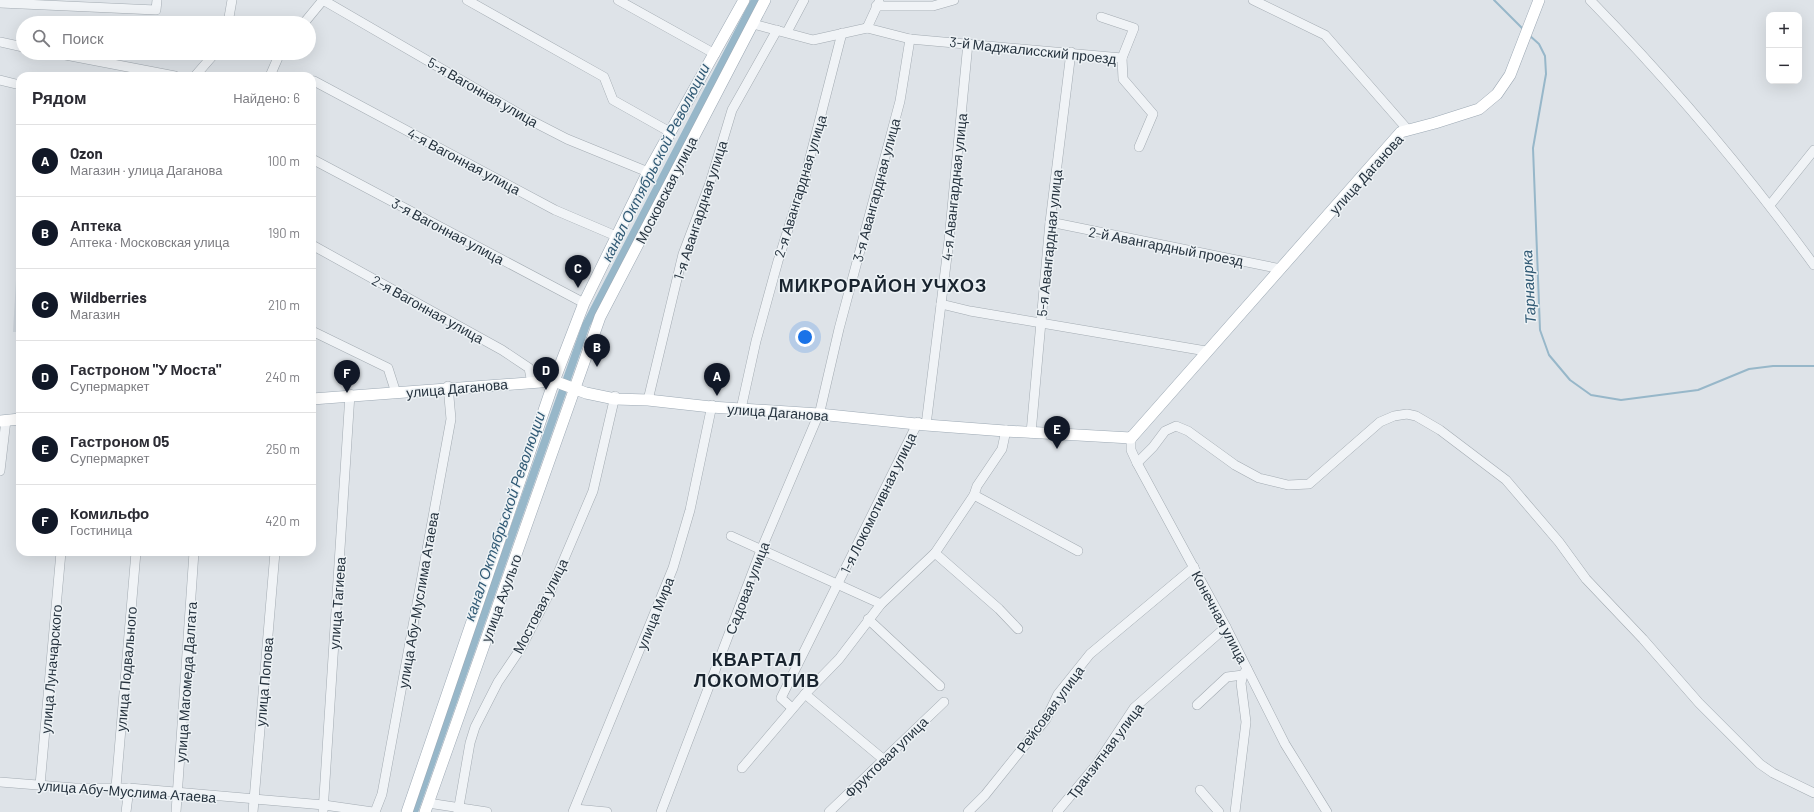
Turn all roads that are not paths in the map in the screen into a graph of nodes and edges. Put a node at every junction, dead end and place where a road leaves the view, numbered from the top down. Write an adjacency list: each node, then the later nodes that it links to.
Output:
1 (157, 0): 13 (street)
2 (232, 0): 15 (street)
3 (323, 0): 16 (street); 44 (street, 5-я Вагонная улица)
4 (467, 0): 40 (street)
5 (618, 0): 28 (street)
6 (744, 0): 28 (main road)
7 (765, 0): 18 (main road, Московская улица)
8 (804, 0): 21 (street)
9 (954, 0): 14 (street)
10 (1253, 0): 39 (street)
11 (1538, 0): 39 (main road, улица Даганова)
12 (1590, 0): 45 (street)
13 (0, 3)
14 (878, 3): 19 (street)
15 (229, 16)
16 (310, 16)
17 (1101, 17): 29 (street)
18 (753, 24): 20 (street); 59 (main road, Московская улица)
19 (867, 28): 22 (street); 23 (street, 3-й Маджалисский проезд)
20 (777, 30): 21 (street); 64 (street, 1-я Авангардная улица)
21 (787, 32): 22 (street)
22 (842, 34): 66 (street, 2-я Авангардная улица)
23 (910, 39): 25 (street, 3-й Маджалисский проезд); 67 (street, 3-я Авангардная улица)
24 (0, 42): 26 (street)
25 (968, 43): 27 (street, 3-й Маджалисский проезд); 52 (street, 4-я Авангардная улица)
26 (16, 45)
27 (1071, 52): 29 (street, 3-й Маджалисский проезд); 46 (street, 5-я Авангардная улица)
28 (715, 54): 40 (main road)
29 (1122, 58): 41 (street, 3-й Маджалисский проезд)
30 (92, 60): 33 (street)
31 (209, 60): 34 (street)
32 (277, 60): 35 (street)
33 (154, 72)
34 (198, 72)
35 (272, 72)
36 (0, 80): 37 (street)
37 (16, 84)
38 (316, 84): 47 (street, 4-я Вагонная улица)
39 (1408, 129): 50 (main road, улица Даганова)
40 (670, 132): 44 (main road)
41 (1139, 147)
42 (1814, 150): 45 (street)
43 (316, 162): 51 (street, 3-я Вагонная улица)
44 (648, 172): 47 (main road)
45 (1770, 205): 49 (street)
46 (1050, 222): 50 (street, 2-й Авангардный проезд); 53 (street, 5-я Авангардная улица)
47 (616, 236): 51 (main road)
48 (316, 247): 57 (street, 2-я Вагонная улица)
49 (1814, 265)
50 (1279, 269): 55 (main road, улица Даганова)
51 (584, 303): 56 (main road)
52 (941, 304): 53 (street); 70 (street, 4-я Авангардная улица)
53 (1041, 322): 55 (street); 72 (street, 5-я Авангардная улица)
54 (316, 333): 60 (street)
55 (1207, 351): 73 (main road, улица Даганова)
56 (555, 379): 57 (main road, улица Даганова); 59 (main road, улица Даганова); 115 (main road)
57 (532, 381): 58 (main road, улица Даганова)
58 (448, 387): 60 (main road, улица Даганова); 114 (street, улица Абу-Муслима Атаева)
59 (576, 387): 62 (main road, улица Даганова); 108 (main road, улица Ахульго)
60 (395, 392): 61 (main road, улица Даганова)
61 (350, 395): 63 (main road, улица Даганова); 107 (street, улица Тагиева)
62 (615, 397): 64 (main road, улица Даганова); 109 (street, Мостовая улица)
63 (316, 398)
64 (648, 399): 65 (main road, улица Даганова)
65 (712, 406): 66 (main road, улица Даганова); 110 (street, улица Мира)
66 (741, 408): 67 (main road, улица Даганова)
67 (820, 412): 70 (main road, улица Даганова); 78 (street, Садовая улица)
68 (16, 421): 69 (main road)
69 (3, 422): 75 (street)
70 (921, 424): 71 (main road, улица Даганова); 86 (street, 1-я Локомотивная улица)
71 (1006, 431): 72 (main road, улица Даганова); 76 (street)
72 (1031, 432): 73 (main road, улица Даганова)
73 (1131, 437): 74 (street, Конечная улица)
74 (1137, 463): 85 (street, Конечная улица); 105 (street)
75 (0, 471)
76 (974, 495): 79 (street); 80 (street)
77 (731, 536): 78 (street, 1-я Локомотивная улица)
78 (761, 550): 86 (street, 1-я Локомотивная улица); 118 (street, Садовая улица)
79 (1078, 550)
80 (935, 552): 87 (street); 90 (street)
81 (62, 556): 100 (street, улица Луначарского)
82 (136, 556): 101 (street, улица Подвального)
83 (194, 556): 104 (street, улица Магомеда Далгата)
84 (275, 556): 106 (street, улица Попова)
85 (1194, 567): 89 (street, Конечная улица); 120 (street, Рейсовая улица)
86 (838, 584): 87 (street, 1-я Локомотивная улица); 96 (street, 1-я Локомотивная улица)
87 (881, 604): 88 (street)
88 (868, 619): 92 (street); 93 (street)
89 (1226, 627): 91 (street, Конечная улица); 121 (street, Транзитная улица)
90 (1018, 630)
91 (1245, 672): 95 (street); 123 (street, Конечная улица); 124 (street)
92 (940, 686)
93 (805, 694): 96 (street); 97 (street)
94 (944, 702): 97 (street, Фруктовая улица)
95 (1197, 705)
96 (792, 708): 98 (street)
97 (883, 760): 119 (street, Фруктовая улица)
98 (742, 768)
99 (0, 782): 100 (street, улица Абу-Муслима Атаева)
100 (40, 785): 101 (street, улица Абу-Муслима Атаева)
101 (116, 787): 102 (street, улица Абу-Муслима Атаева)
102 (129, 788): 104 (street, улица Абу-Муслима Атаева); 111 (street)
103 (1200, 790): 122 (street)
104 (178, 792): 106 (street, улица Абу-Муслима Атаева); 112 (street, улица Магомеда Далгата)
105 (1814, 793)
106 (254, 800): 107 (street, улица Абу-Муслима Атаева); 113 (street, улица Попова)
107 (323, 808): 114 (street, улица Абу-Муслима Атаева)
108 (426, 808): 109 (street)
109 (459, 810): 116 (street)
110 (574, 810): 117 (street)
111 (126, 812)
112 (176, 812)
113 (253, 812)
114 (374, 812)
115 (407, 812)
116 (486, 812)
117 (607, 812)
118 (661, 812)
119 (829, 812)
120 (968, 812)
121 (1057, 812)
122 (1219, 812)
123 (1235, 812)
124 (1327, 812)

